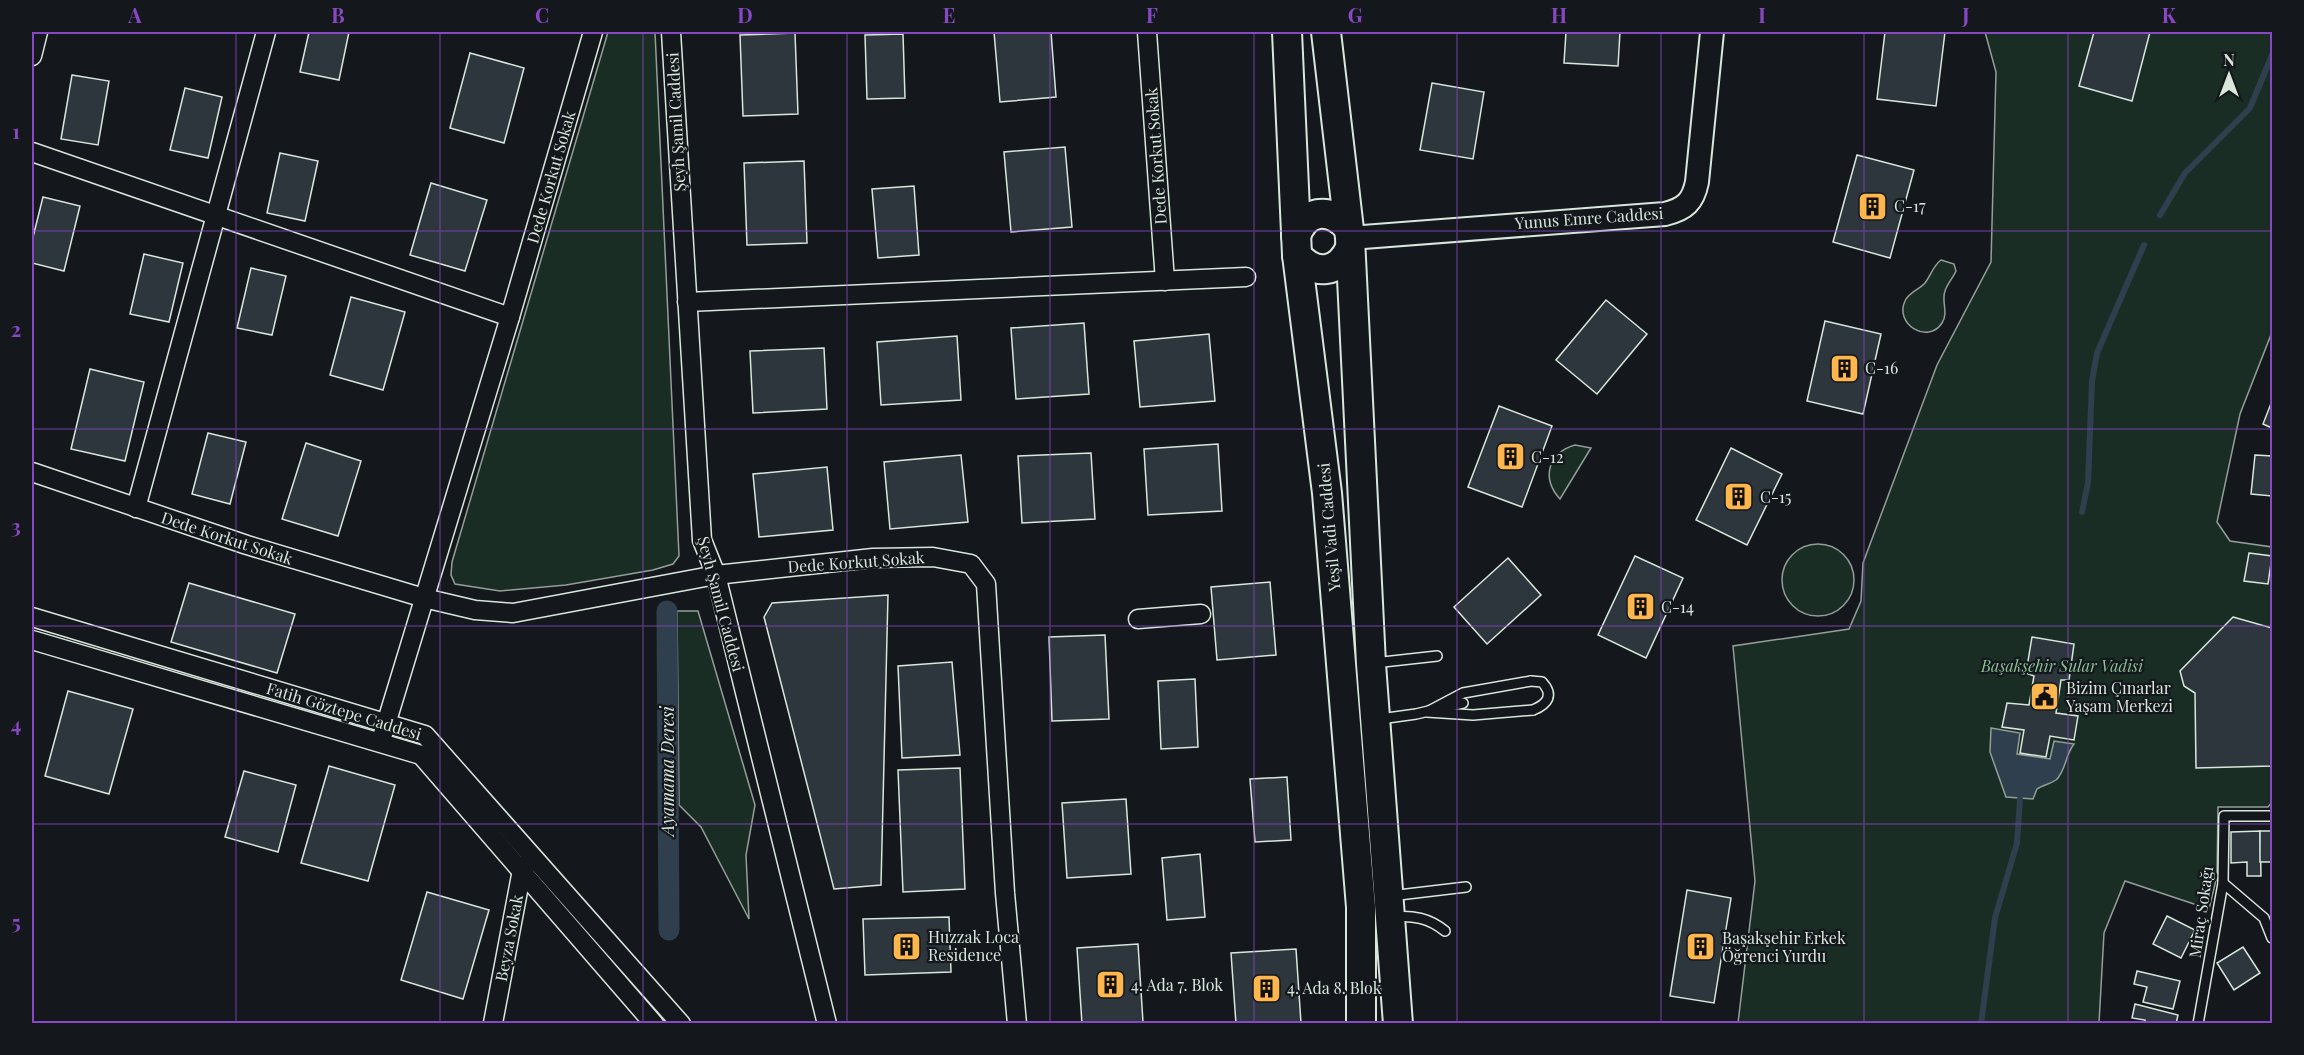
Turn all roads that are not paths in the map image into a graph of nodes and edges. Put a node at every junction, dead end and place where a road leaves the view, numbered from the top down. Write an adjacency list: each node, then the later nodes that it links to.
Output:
1 (38, 32): 9 (street)
2 (266, 32): 11 (street)
3 (593, 32): 17 (street, Dede Korkut Sokak)
4 (671, 32): 16 (street, Şeyh Şamil Caddesi)
5 (1147, 32): 15 (street, Dede Korkut Sokak)
6 (1287, 32): 13 (main road, Yeşil Vadi Caddesi)
7 (1326, 32): 12 (main road, Yeşil Vadi Caddesi)
8 (1712, 32): 12 (street, Yunus Emre Caddesi)
9 (32, 56)
10 (32, 152): 11 (street)
11 (216, 215): 17 (street); 19 (street)
12 (1349, 237): 13 (main road); 13 (main road); 27 (main road, Yeşil Vadi Caddesi)
13 (1296, 246): 45 (main road, Yeşil Vadi Caddesi)
14 (1246, 277): 15 (street)
15 (1165, 282): 16 (street)
16 (687, 302): 20 (street, Şeyh Şamil Caddesi)
17 (510, 317): 21 (street, Dede Korkut Sokak)
18 (32, 472): 19 (street, Dede Korkut Sokak)
19 (136, 508): 21 (street, Dede Korkut Sokak)
20 (716, 575): 21 (street, Dede Korkut Sokak); 43 (street, Şeyh Şamil Caddesi); 44 (street, Dede Korkut Sokak)
21 (424, 598): 31 (street)
22 (1201, 614): 24 (street)
23 (32, 617): 31 (street, Fatih Göztepe Caddesi)
24 (1138, 619)
25 (32, 640): 32 (street, Fatih Göztepe Caddesi)
26 (1437, 656): 27 (lane)
27 (1371, 664): 30 (main road, Yeşil Vadi Caddesi)
28 (1463, 703): 29 (lane)
29 (1427, 712): 29 (lane, bridge); 30 (lane)
30 (1374, 720): 37 (main road, Yeşil Vadi Caddesi)
31 (386, 722): 32 (street); 34 (street, Fatih Göztepe Caddesi)
32 (380, 742): 34 (street, Fatih Göztepe Caddesi)
33 (2272, 816): 35 (lane, Miraç Sokağı)
34 (528, 863): 40 (street, Beyza Sokak); 41 (street, Fatih Göztepe Caddesi); 42 (street, Fatih Göztepe Caddesi)
35 (2223, 883): 39 (lane); 47 (lane, Miraç Sokağı)
36 (1466, 887): 37 (lane)
37 (1389, 907): 38 (lane); 46 (main road, Yeşil Vadi Caddesi)
38 (1445, 932)
39 (2272, 938)
40 (493, 1023)
41 (654, 1023)
42 (681, 1023)
43 (827, 1023)
44 (1017, 1023)
45 (1361, 1023)
46 (1398, 1023)
47 (2198, 1023)

